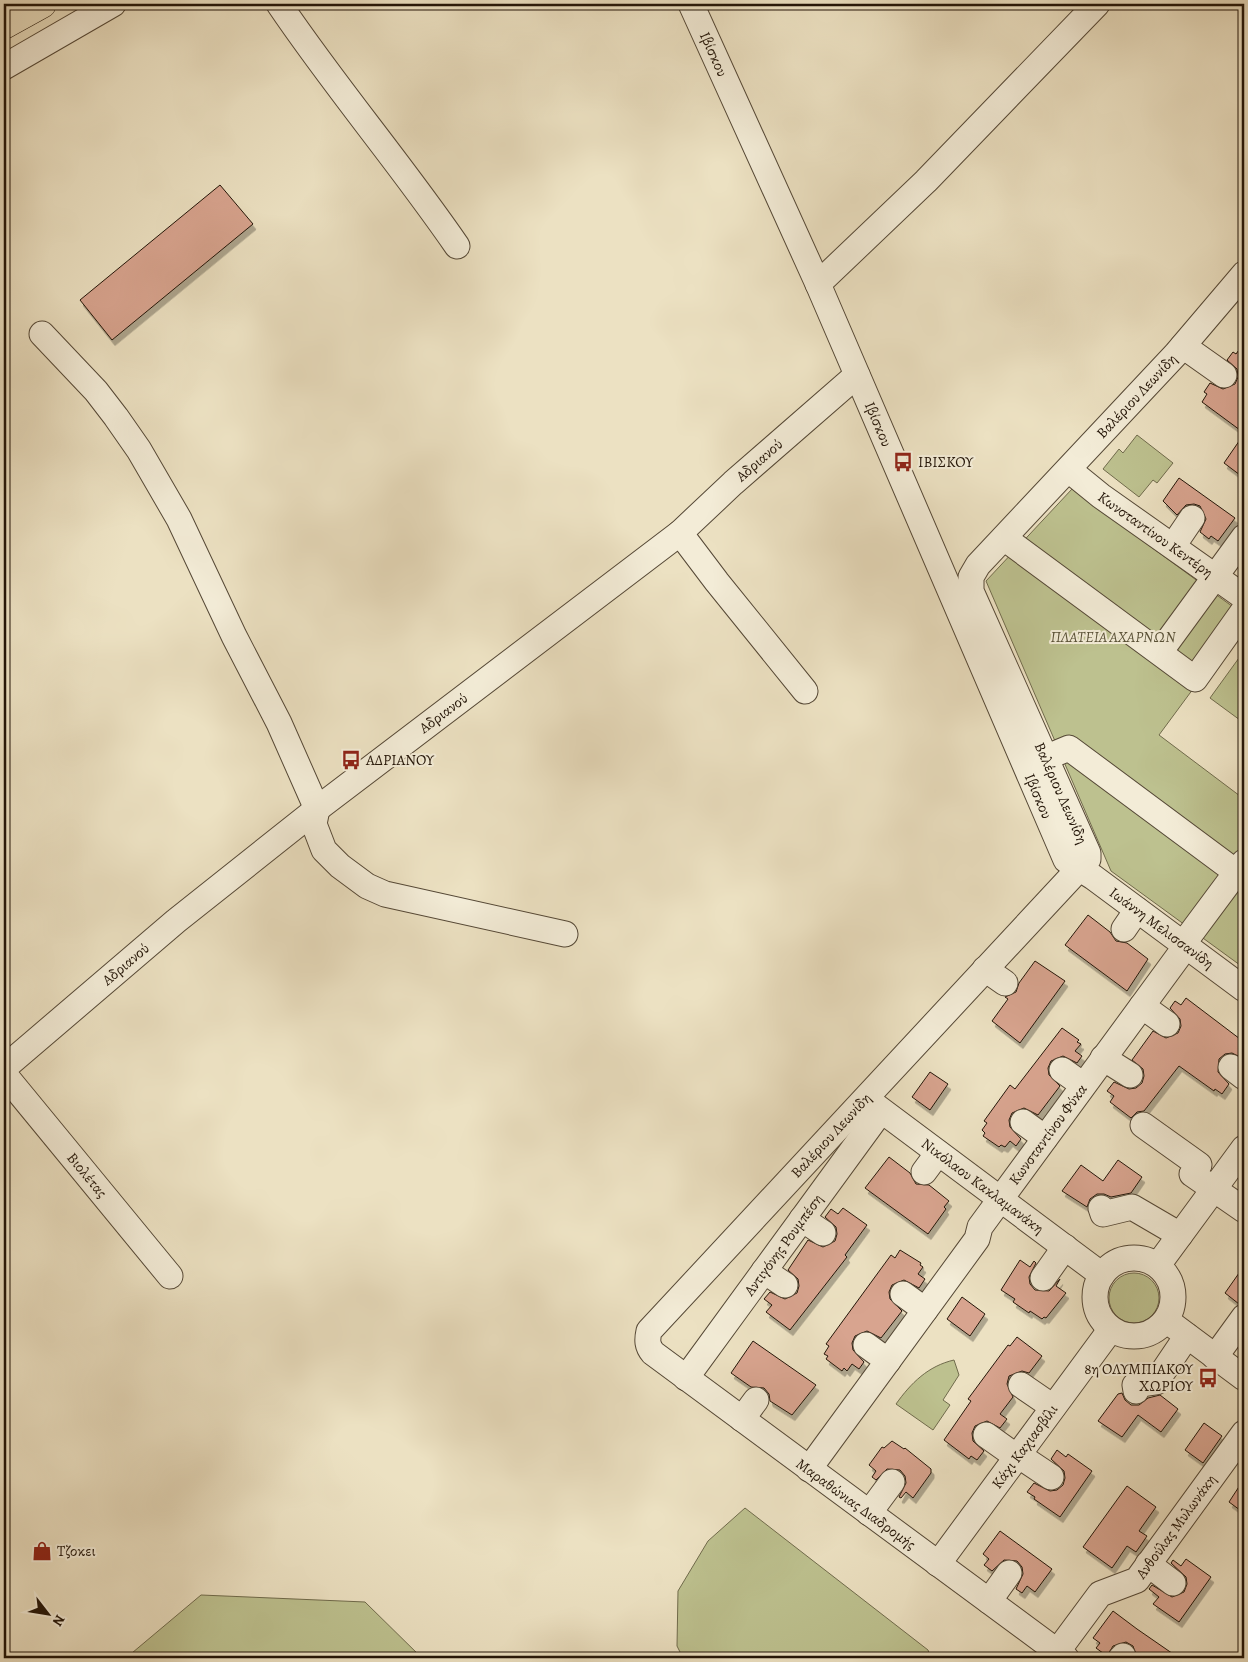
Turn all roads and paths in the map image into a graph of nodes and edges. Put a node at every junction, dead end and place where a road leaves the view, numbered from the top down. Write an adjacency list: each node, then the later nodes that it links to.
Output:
1 (42, 4): 6 (main road)
2 (113, 4): 7 (street)
3 (279, 4): 8 (street)
4 (691, 4): 10 (street, Ιβίσκου)
5 (1098, 4): 10 (street)
6 (4, 25)
7 (4, 67)
8 (456, 246)
9 (1244, 274): 12 (street, Βαλέριου Λεωνίδη)
10 (818, 284): 13 (street, Ιβίσκου)
11 (42, 334): 27 (street)
12 (1183, 346): 14 (street); 15 (street, Βαλέριου Λεωνίδη)
13 (857, 375): 17 (street, Αδριανού); 28 (street, Ιβίσκου)
14 (1224, 376)
15 (1069, 470): 19 (street, Βαλέριου Λεωνίδη); 20 (street, Κωνσταντίνου Κεντέρη)
16 (1192, 518): 20 (street)
17 (680, 532): 25 (street); 27 (street, Αδριανού)
18 (1244, 537): 21 (street)
19 (1004, 538): 24 (street); 26 (street, Βαλέριου Λεωνίδη)
20 (1173, 546): 21 (street, Κωνσταντίνου Κεντέρη)
21 (1215, 576): 22 (street, Κωνσταντίνου Κεντέρη); 24 (street)
22 (1244, 597)
23 (1244, 610): 24 (street)
24 (1160, 652)
25 (805, 691)
26 (1045, 758): 28 (street, Βαλέριου Λεωνίδη); 29 (street)
27 (317, 809): 30 (street); 36 (street, Αδριανού)
28 (1079, 870): 31 (street, Ιωάννη Μελισσανίδη); 41 (street, Βαλέριου Λεωνίδη)
29 (1242, 871): 31 (street, Κωνσταντίνου Φύκα)
30 (565, 934)
31 (1184, 945): 32 (street, Ιωάννη Μελισσανίδη); 33 (street, Κωνσταντίνου Φύκα)
32 (1244, 989)
33 (1142, 1006): 34 (street); 35 (street, Κωνσταντίνου Φύκα)
34 (1167, 1024)
35 (1103, 1058): 39 (street); 40 (street, Κωνσταντίνου Φύκα)
36 (4, 1068)
37 (1062, 1070): 40 (street)
38 (4, 1074): 57 (street, Βιολέτας)
39 (1130, 1075)
40 (1083, 1085): 44 (street, Κωνσταντίνου Φύκα)
41 (873, 1105): 47 (street, Νικόλαου Κακλαμανάκη); 50 (street, Αντιγόνης Ρουμπέση); 67 (street, Βαλέριου Λεωνίδη)
42 (1023, 1122): 44 (street)
43 (1142, 1125): 46 (street)
44 (1045, 1138): 47 (street, Κωνσταντίνου Φύκα)
45 (1244, 1148): 46 (street)
46 (1214, 1189): 49 (street); 52 (street)
47 (1000, 1199): 53 (street, Νικόλαου Κακλαμανάκη); 61 (street, Κωνσταντίνου Φύκα)
48 (1101, 1208): 52 (street)
49 (1244, 1210)
50 (802, 1219): 51 (street); 55 (street, Αντιγόνης Ρουμπέση)
51 (823, 1233)
52 (1180, 1236): 54 (street)
53 (1065, 1247): 56 (street, Νικόλαου Κακλαμανάκη); 58 (street)
54 (1158, 1265): 56 (street); 63 (street)
55 (764, 1271): 59 (street); 70 (street, Αντιγόνης Ρουμπέση)
56 (1102, 1275): 64 (street)
57 (170, 1276)
58 (1043, 1278)
59 (785, 1286)
60 (904, 1294): 61 (street)
61 (925, 1310): 69 (street, Κωνσταντίνου Φύκα)
62 (1244, 1317): 68 (street)
63 (1166, 1320): 64 (street); 65 (street)
64 (1111, 1329): 74 (street, Κάχι Καχιασβίλι)
65 (1187, 1336): 68 (street); 73 (street)
66 (866, 1344): 69 (street)
67 (648, 1348): 70 (street, Μαραθώνιας Διαδρομής)
68 (1215, 1357): 71 (street)
69 (888, 1361): 78 (street, Κωνσταντίνου Φύκα)
70 (686, 1378): 78 (street, Μαραθώνιας Διαδρομής)
71 (1244, 1378)
72 (1021, 1385): 74 (street)
73 (1136, 1391)
74 (1053, 1408): 77 (street, Κάχι Καχιασβίλι)
75 (1244, 1433): 82 (street, Ανθούλας Μυλωνάκη)
76 (986, 1435): 77 (street)
77 (1017, 1456): 79 (street); 83 (street, Κάχι Καχιασβίλι)
78 (809, 1469): 81 (street, Μαραθώνιας Διαδρομής)
79 (1051, 1477)
80 (892, 1482): 81 (street)
81 (869, 1513): 83 (street, Μαραθώνιας Διαδρομής)
82 (1149, 1553): 85 (street); 87 (street, Ανθούλας Μυλωνάκη)
83 (938, 1564): 86 (street, Μαραθώνιας Διαδρομής)
84 (1009, 1573): 86 (street)
85 (1173, 1583)
86 (988, 1601): 87 (street, Μαραθώνιας Διαδρομής)
87 (1061, 1655)

